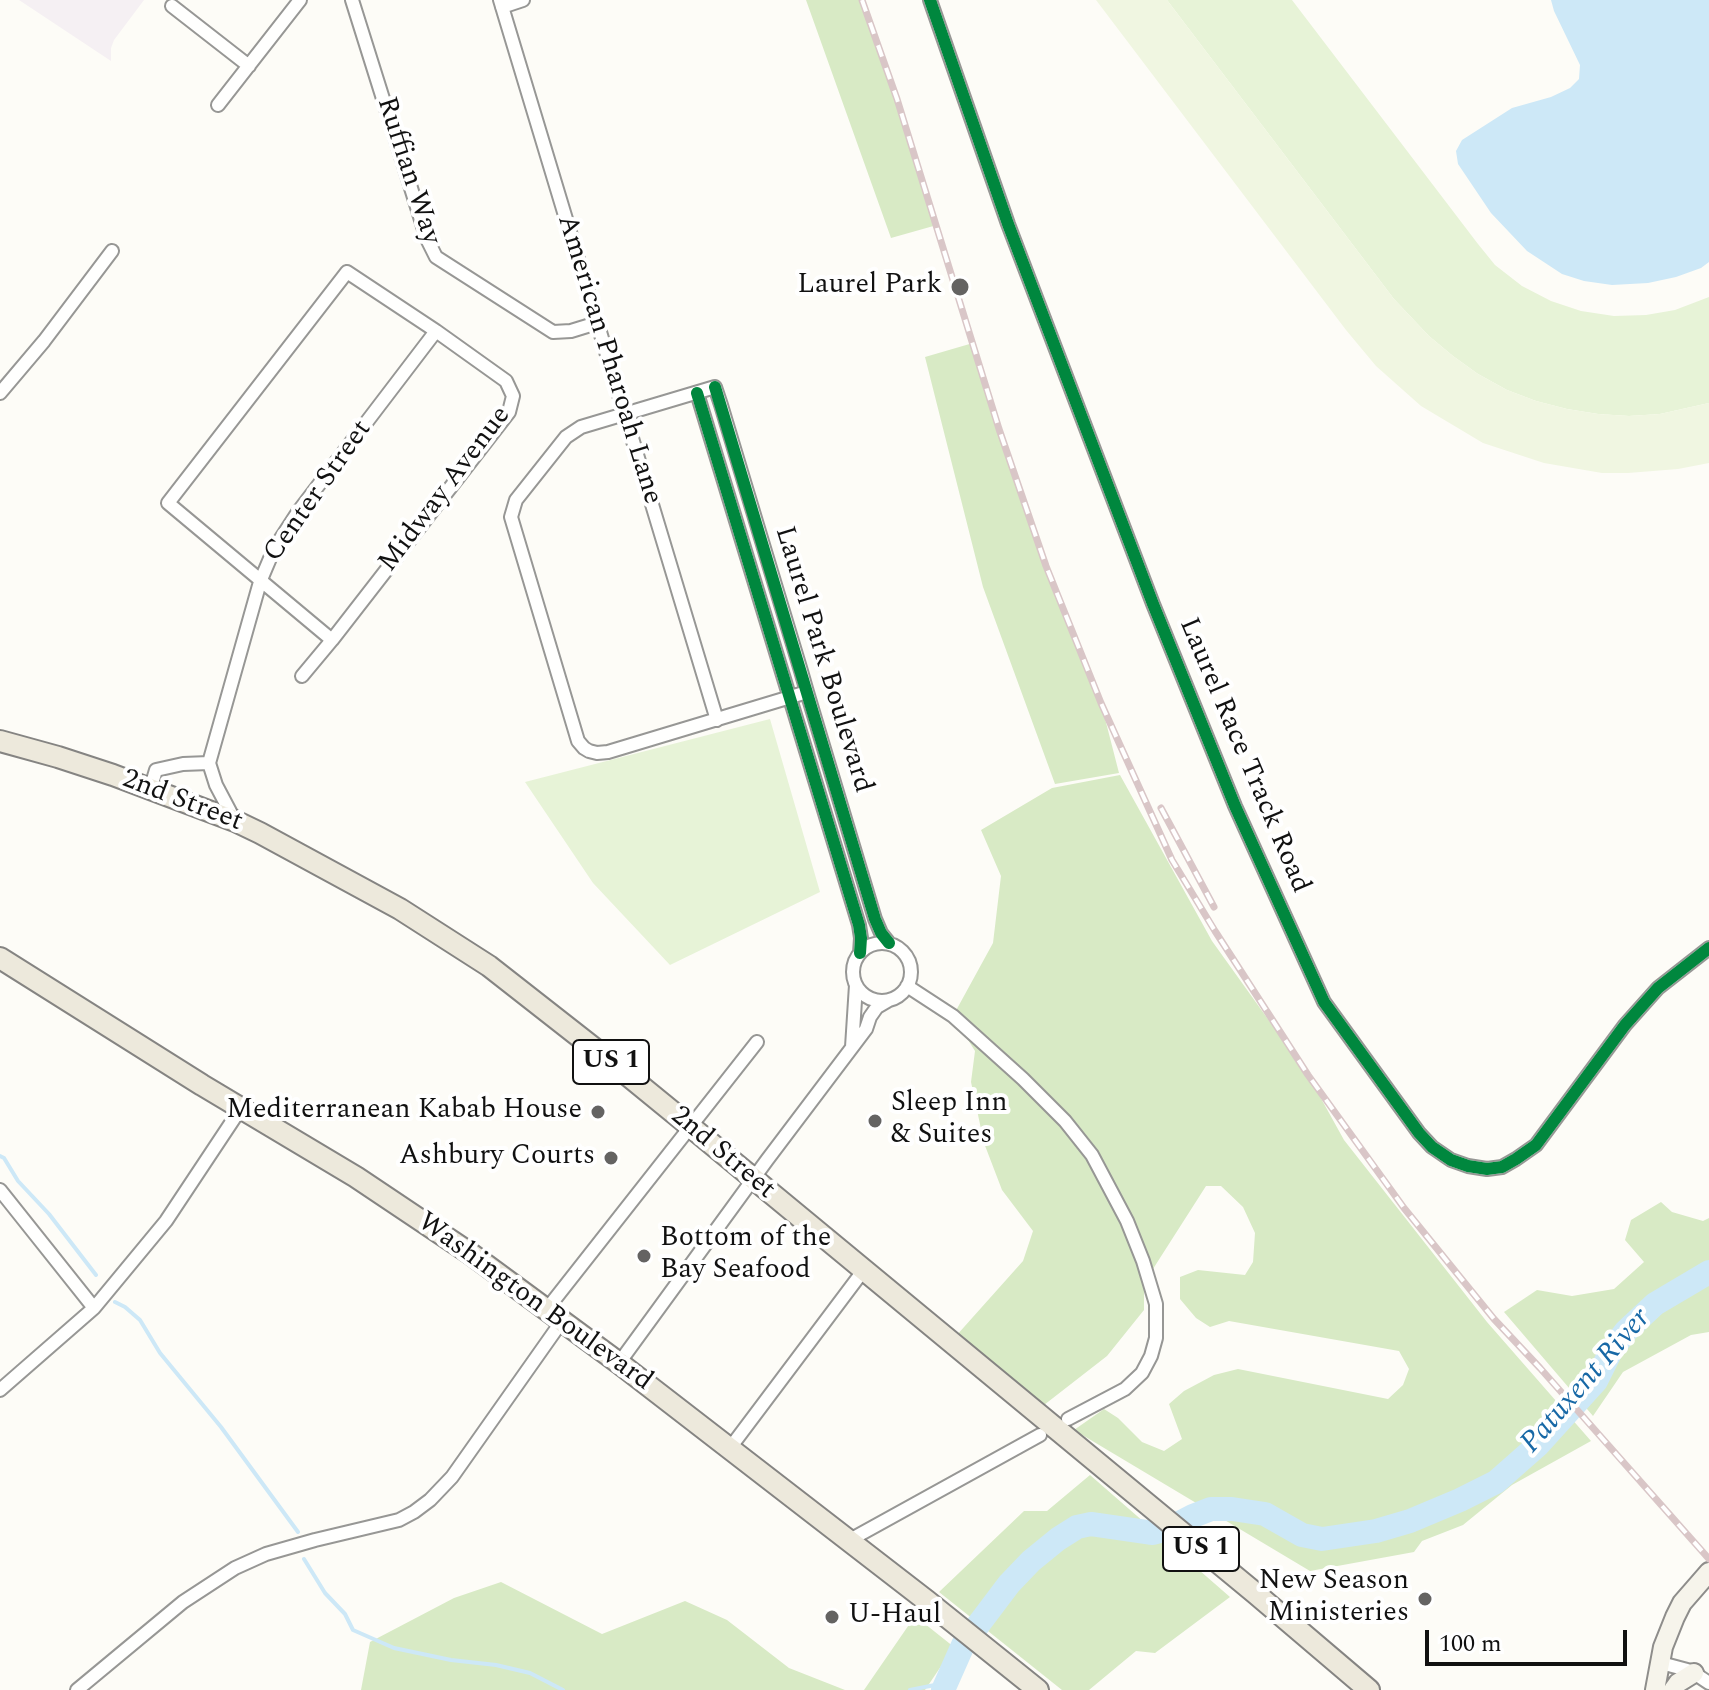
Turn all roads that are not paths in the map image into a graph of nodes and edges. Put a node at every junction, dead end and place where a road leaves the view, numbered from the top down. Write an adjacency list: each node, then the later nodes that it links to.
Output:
1 (300, 0): 7 (street)
2 (352, 0): 10 (street, Ruffian Way)
3 (523, 0): 5 (street)
4 (930, 0): 26 (street, Laurel Race Track Road)
5 (501, 3): 10 (street, American Pharoah Lane)
6 (172, 6): 7 (street)
7 (249, 66): 8 (street)
8 (218, 105)
9 (112, 251): 12 (street)
10 (597, 323): 14 (street, American Pharoah Lane)
11 (436, 331): 15 (street, Center Street); 15 (street, Midway Avenue); 16 (street, Midway Avenue)
12 (0, 393)
13 (697, 393): 14 (street); 18 (street, Laurel Park Boulevard); 19 (street, Laurel Park Boulevard)
14 (623, 414): 20 (street, American Pharoah Lane); 20 (street)
15 (260, 582): 16 (street); 22 (street, Center Street)
16 (332, 640): 17 (street, Midway Avenue)
17 (302, 676)
18 (807, 692): 19 (street); 25 (street, Laurel Park Boulevard)
19 (790, 697): 20 (street); 27 (street, Laurel Park Boulevard)
20 (717, 720)
21 (0, 741): 23 (main road, 2nd Street / US 1)
22 (209, 763): 23 (street); 24 (street)
23 (150, 790): 24 (main road, 2nd Street / US 1)
24 (235, 821): 35 (main road, 2nd Street / US 1)
25 (889, 943): 27 (street); 30 (street, Laurel Park Boulevard)
26 (1709, 948)
27 (860, 953): 29 (street, Laurel Park Boulevard)
28 (0, 958): 34 (main road, Washington Boulevard)
29 (856, 985): 31 (street); 33 (street, Laurel Park Boulevard)
30 (907, 986): 31 (street); 43 (street)
31 (889, 1000): 33 (street)
32 (757, 1042): 35 (street)
33 (852, 1047): 36 (street)
34 (241, 1108): 39 (street); 40 (main road, Washington Boulevard)
35 (691, 1127): 36 (main road, 2nd Street / US 1); 40 (street)
36 (753, 1179): 38 (main road, 2nd Street / US 1); 41 (street)
37 (0, 1190): 39 (street)
38 (863, 1271): 45 (street); 52 (main road, 2nd Street / US 1)
39 (94, 1308): 42 (street)
40 (555, 1315): 41 (main road, Washington Boulevard); 51 (street)
41 (619, 1363): 45 (main road, Washington Boulevard)
42 (0, 1390)
43 (1068, 1419)
44 (1040, 1435): 46 (street)
45 (730, 1448): 46 (main road, Washington Boulevard)
46 (848, 1541): 50 (main road, Washington Boulevard)
47 (1709, 1572): 48 (street)
48 (1661, 1663): 49 (street); 53 (street)
49 (1701, 1678): 54 (street)
50 (1031, 1684)
51 (77, 1690)
52 (1369, 1690)
53 (1655, 1690)
54 (1673, 1690)

